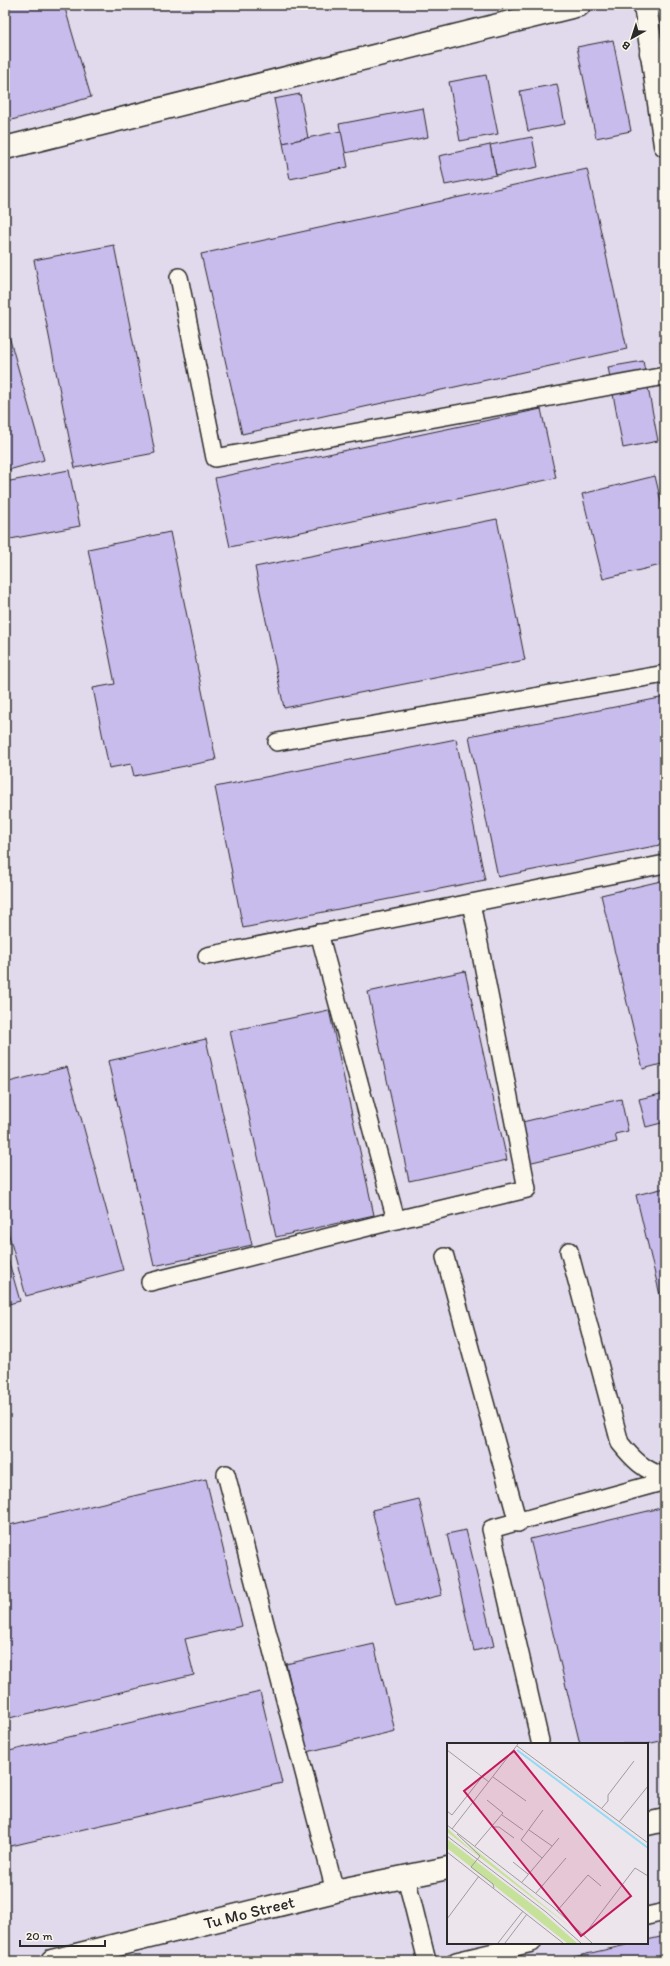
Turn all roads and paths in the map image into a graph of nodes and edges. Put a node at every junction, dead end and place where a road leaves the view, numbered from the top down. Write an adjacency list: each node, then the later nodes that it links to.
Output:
1 (579, 5): 5 (street)
2 (645, 5): 3 (street)
3 (658, 52): 4 (street)
4 (665, 145)
5 (5, 148)
6 (179, 277): 7 (lane)
7 (665, 376)
8 (665, 674): 9 (lane)
9 (277, 742)
10 (665, 864): 11 (lane)
11 (471, 903): 12 (lane); 14 (lane)
12 (318, 933): 13 (lane); 14 (lane)
13 (207, 956)
14 (396, 1220): 17 (lane)
15 (569, 1250): 19 (lane)
16 (445, 1257): 21 (lane)
17 (150, 1282)
18 (226, 1474): 27 (lane)
19 (665, 1476)
20 (665, 1481): 21 (lane)
21 (518, 1523): 22 (lane)
22 (540, 1741)
23 (665, 1820): 24 (street)
24 (648, 1824)
25 (447, 1868): 26 (street, Tu Mo Street)
26 (406, 1877): 27 (street, Tu Mo Street); 32 (lane)
27 (335, 1892): 31 (street, Tu Mo Street)
28 (665, 1912): 29 (lane)
29 (648, 1916)
30 (528, 1944): 33 (lane)
31 (52, 1961)
32 (427, 1961)
33 (456, 1961)

